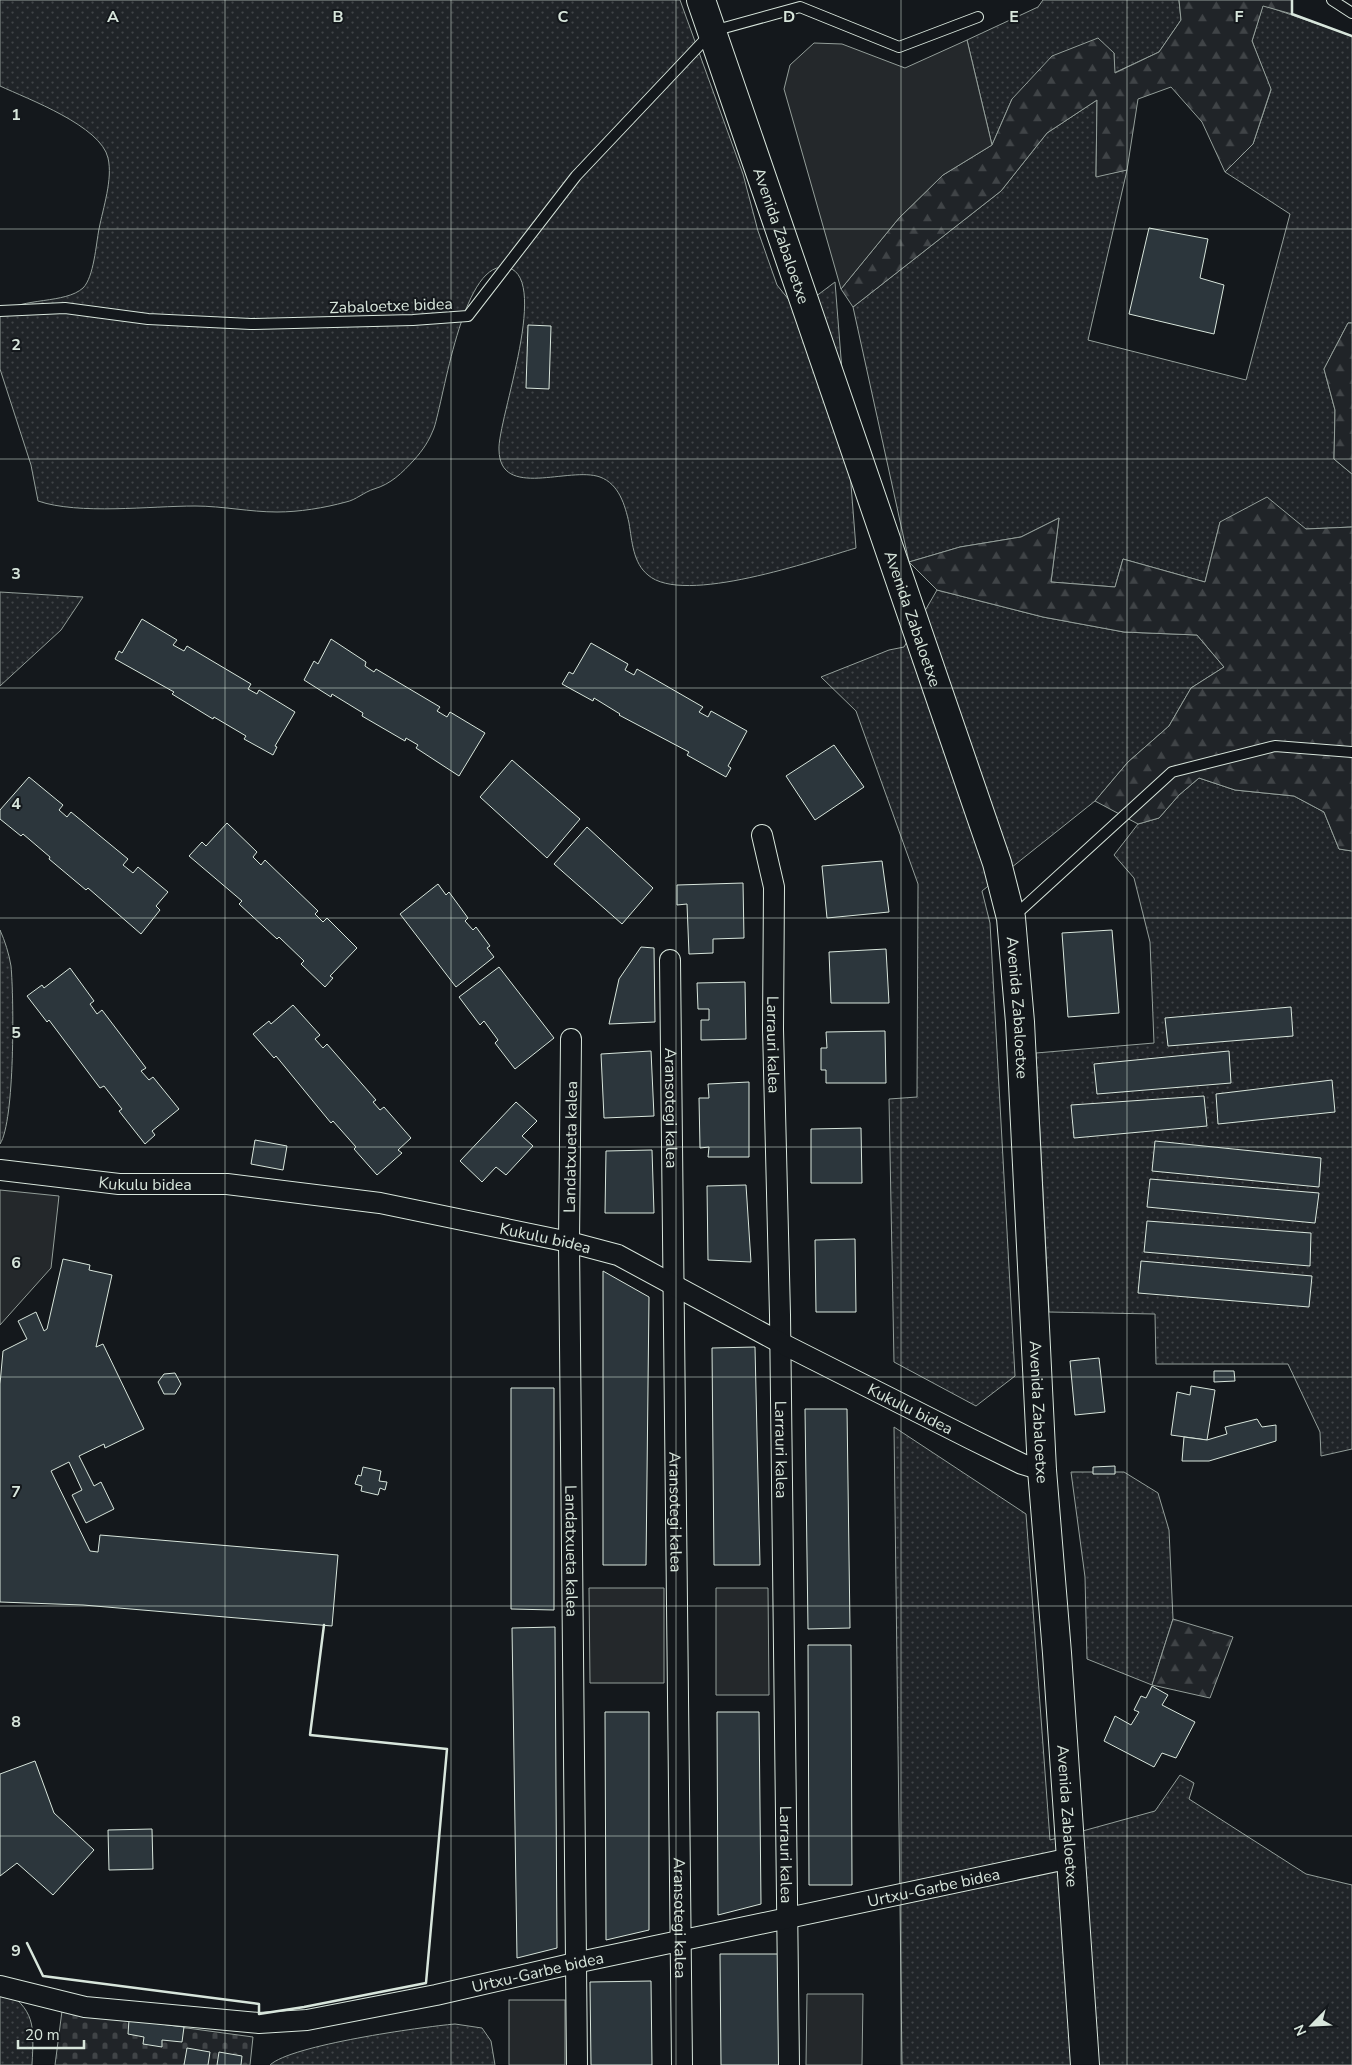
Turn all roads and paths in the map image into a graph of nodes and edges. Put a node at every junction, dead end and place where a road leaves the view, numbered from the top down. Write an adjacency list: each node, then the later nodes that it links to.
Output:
1 (701, 0): 5 (main road, Avenida Zabaloetxe)
2 (1332, 0): 3 (lane)
3 (1352, 13)
4 (978, 17): 5 (lane)
5 (713, 31): 6 (lane, Zabaloetxe bidea); 9 (main road, Avenida Zabaloetxe)
6 (0, 311)
7 (1352, 752): 9 (lane)
8 (762, 835): 15 (street, Larrauri kalea)
9 (1011, 918): 16 (main road, Avenida Zabaloetxe)
10 (670, 960): 14 (street, Aransotegi kalea)
11 (571, 1039): 13 (street, Landatxueta kalea)
12 (0, 1170): 13 (street, Kukulu bidea)
13 (568, 1242): 14 (street, Kukulu bidea); 20 (street, Landatxueta kalea)
14 (672, 1284): 15 (street, Kukulu bidea); 19 (street, Aransotegi kalea)
15 (779, 1342): 16 (street, Kukulu bidea); 18 (street, Larrauri kalea)
16 (1042, 1470): 17 (main road, Avenida Zabaloetxe)
17 (1072, 1858): 18 (street, Urtxu-Garbe bidea); 25 (main road, Avenida Zabaloetxe)
18 (789, 1918): 19 (street, Urtxu-Garbe bidea); 24 (street, Larrauri kalea)
19 (682, 1940): 20 (street, Urtxu-Garbe bidea); 23 (street, Aransotegi kalea)
20 (575, 1963): 21 (street, Urtxu-Garbe bidea); 22 (street, Landatxueta kalea)
21 (0, 1986)
22 (577, 2065)
23 (682, 2065)
24 (790, 2065)
25 (1084, 2065)

